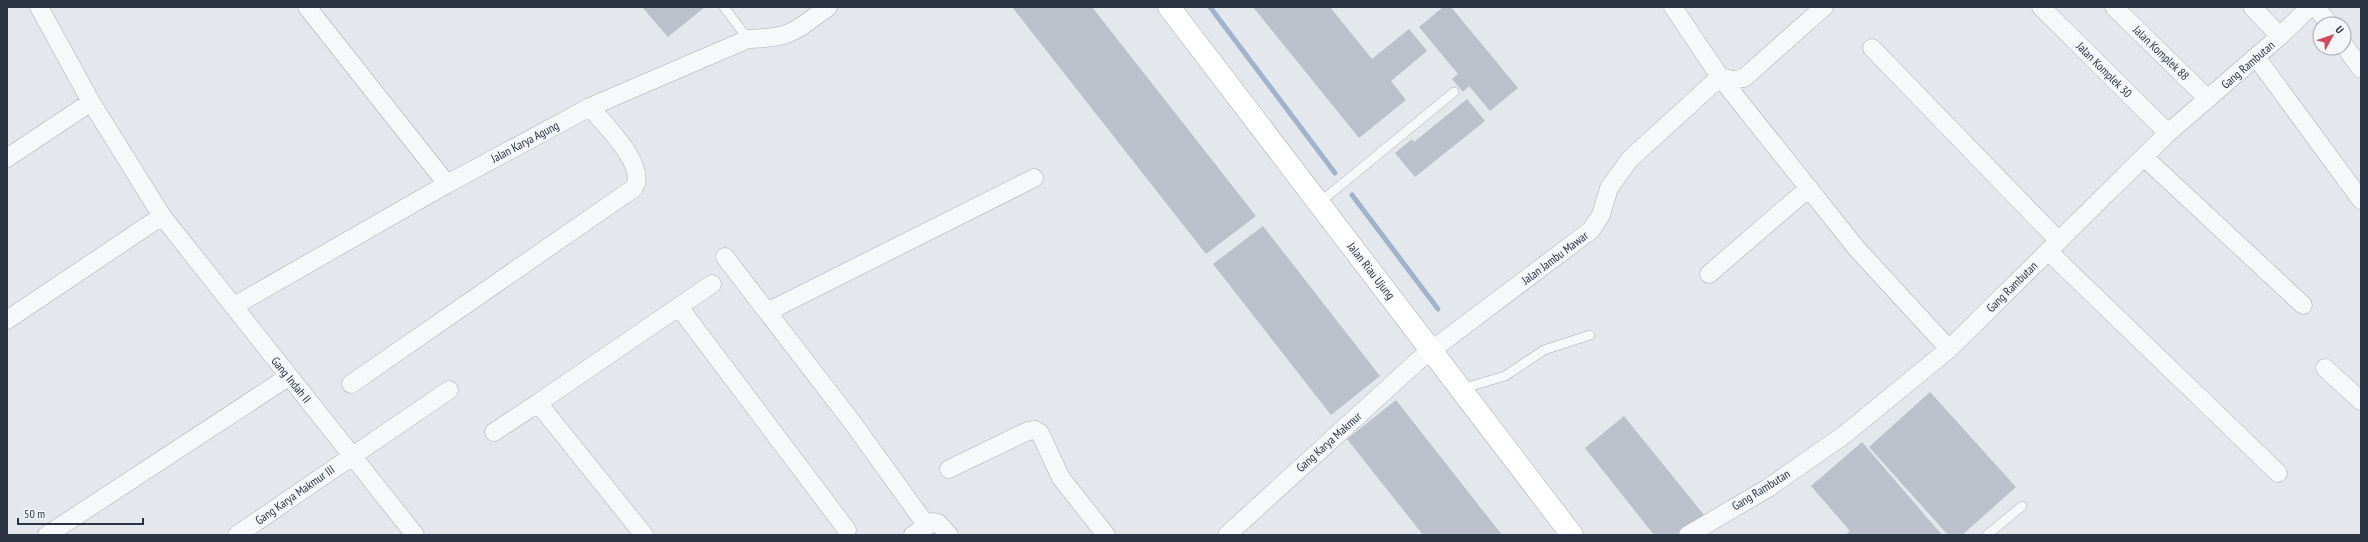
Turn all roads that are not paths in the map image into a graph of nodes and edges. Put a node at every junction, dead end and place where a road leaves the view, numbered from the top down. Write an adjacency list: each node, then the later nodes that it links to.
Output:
1 (39, 7): 23 (street, Gang Indah II)
2 (307, 7): 29 (street)
3 (724, 7): 15 (lane)
4 (828, 7): 15 (street, Jalan Karya Agung)
5 (1169, 7): 32 (main road, Jalan Riau Ujung)
6 (1673, 7): 20 (street)
7 (1824, 7): 20 (street)
8 (2041, 7): 25 (street, Jalan Komplek 30)
9 (2114, 7): 22 (street, Jalan Komplek 88)
10 (2252, 7): 14 (street)
11 (2310, 7): 14 (street, Gang Rambutan)
12 (2316, 7): 13 (street)
13 (2323, 16)
14 (2280, 36): 18 (street, Gang Rambutan)
15 (748, 39): 24 (street, Jalan Karya Agung)
16 (1872, 48): 34 (street)
17 (2352, 56): 19 (street)
18 (2256, 57): 22 (street, Gang Rambutan); 31 (street)
19 (2361, 69)
20 (1720, 77): 30 (street); 45 (street, Jalan Jambu Mawar)
21 (1454, 92): 32 (lane)
22 (2208, 99): 25 (street, Gang Rambutan)
23 (91, 102): 27 (street); 33 (street, Gang Indah II)
24 (590, 107): 29 (street, Jalan Karya Agung); 48 (street)
25 (2168, 133): 26 (street, Gang Rambutan)
26 (2144, 157): 34 (street, Gang Rambutan); 38 (street)
27 (7, 158)
28 (1034, 178): 41 (street)
29 (447, 184): 39 (street, Jalan Karya Agung)
30 (1809, 188): 36 (street); 44 (street)
31 (2361, 200)
32 (1319, 203): 45 (main road, Jalan Riau Ujung)
33 (165, 220): 39 (street, Gang Indah II); 42 (street)
34 (2053, 246): 44 (street, Gang Rambutan); 56 (street)
35 (725, 257): 41 (street)
36 (1709, 274)
37 (712, 284): 40 (street)
38 (2303, 305)
39 (234, 306): 47 (street, Gang Indah II)
40 (679, 307): 52 (street); 58 (street)
41 (768, 312): 59 (street)
42 (7, 320)
43 (1590, 336): 49 (lane)
44 (1949, 349): 68 (street, Gang Rambutan)
45 (1432, 350): 49 (main road, Jalan Riau Ujung); 66 (street, Gang Karya Makmur)
46 (2325, 368): 51 (street)
47 (288, 377): 54 (street, Gang Indah II); 60 (street)
48 (351, 384)
49 (1461, 389): 67 (main road, Jalan Riau Ujung)
50 (449, 390): 54 (street, Gang Karya Makmur III)
51 (2361, 401)
52 (538, 403): 53 (street); 63 (street)
53 (494, 432)
54 (353, 454): 61 (street, Gang Karya Makmur III); 62 (street, Gang Indah II)
55 (949, 469): 65 (street)
56 (2278, 473)
57 (2022, 506): 69 (lane)
58 (847, 530)
59 (920, 530): 64 (street)
60 (47, 535)
61 (237, 535)
62 (415, 535)
63 (644, 535)
64 (950, 535)
65 (1106, 535)
66 (1227, 535)
67 (1572, 535)
68 (1688, 535)
69 (1987, 535)

